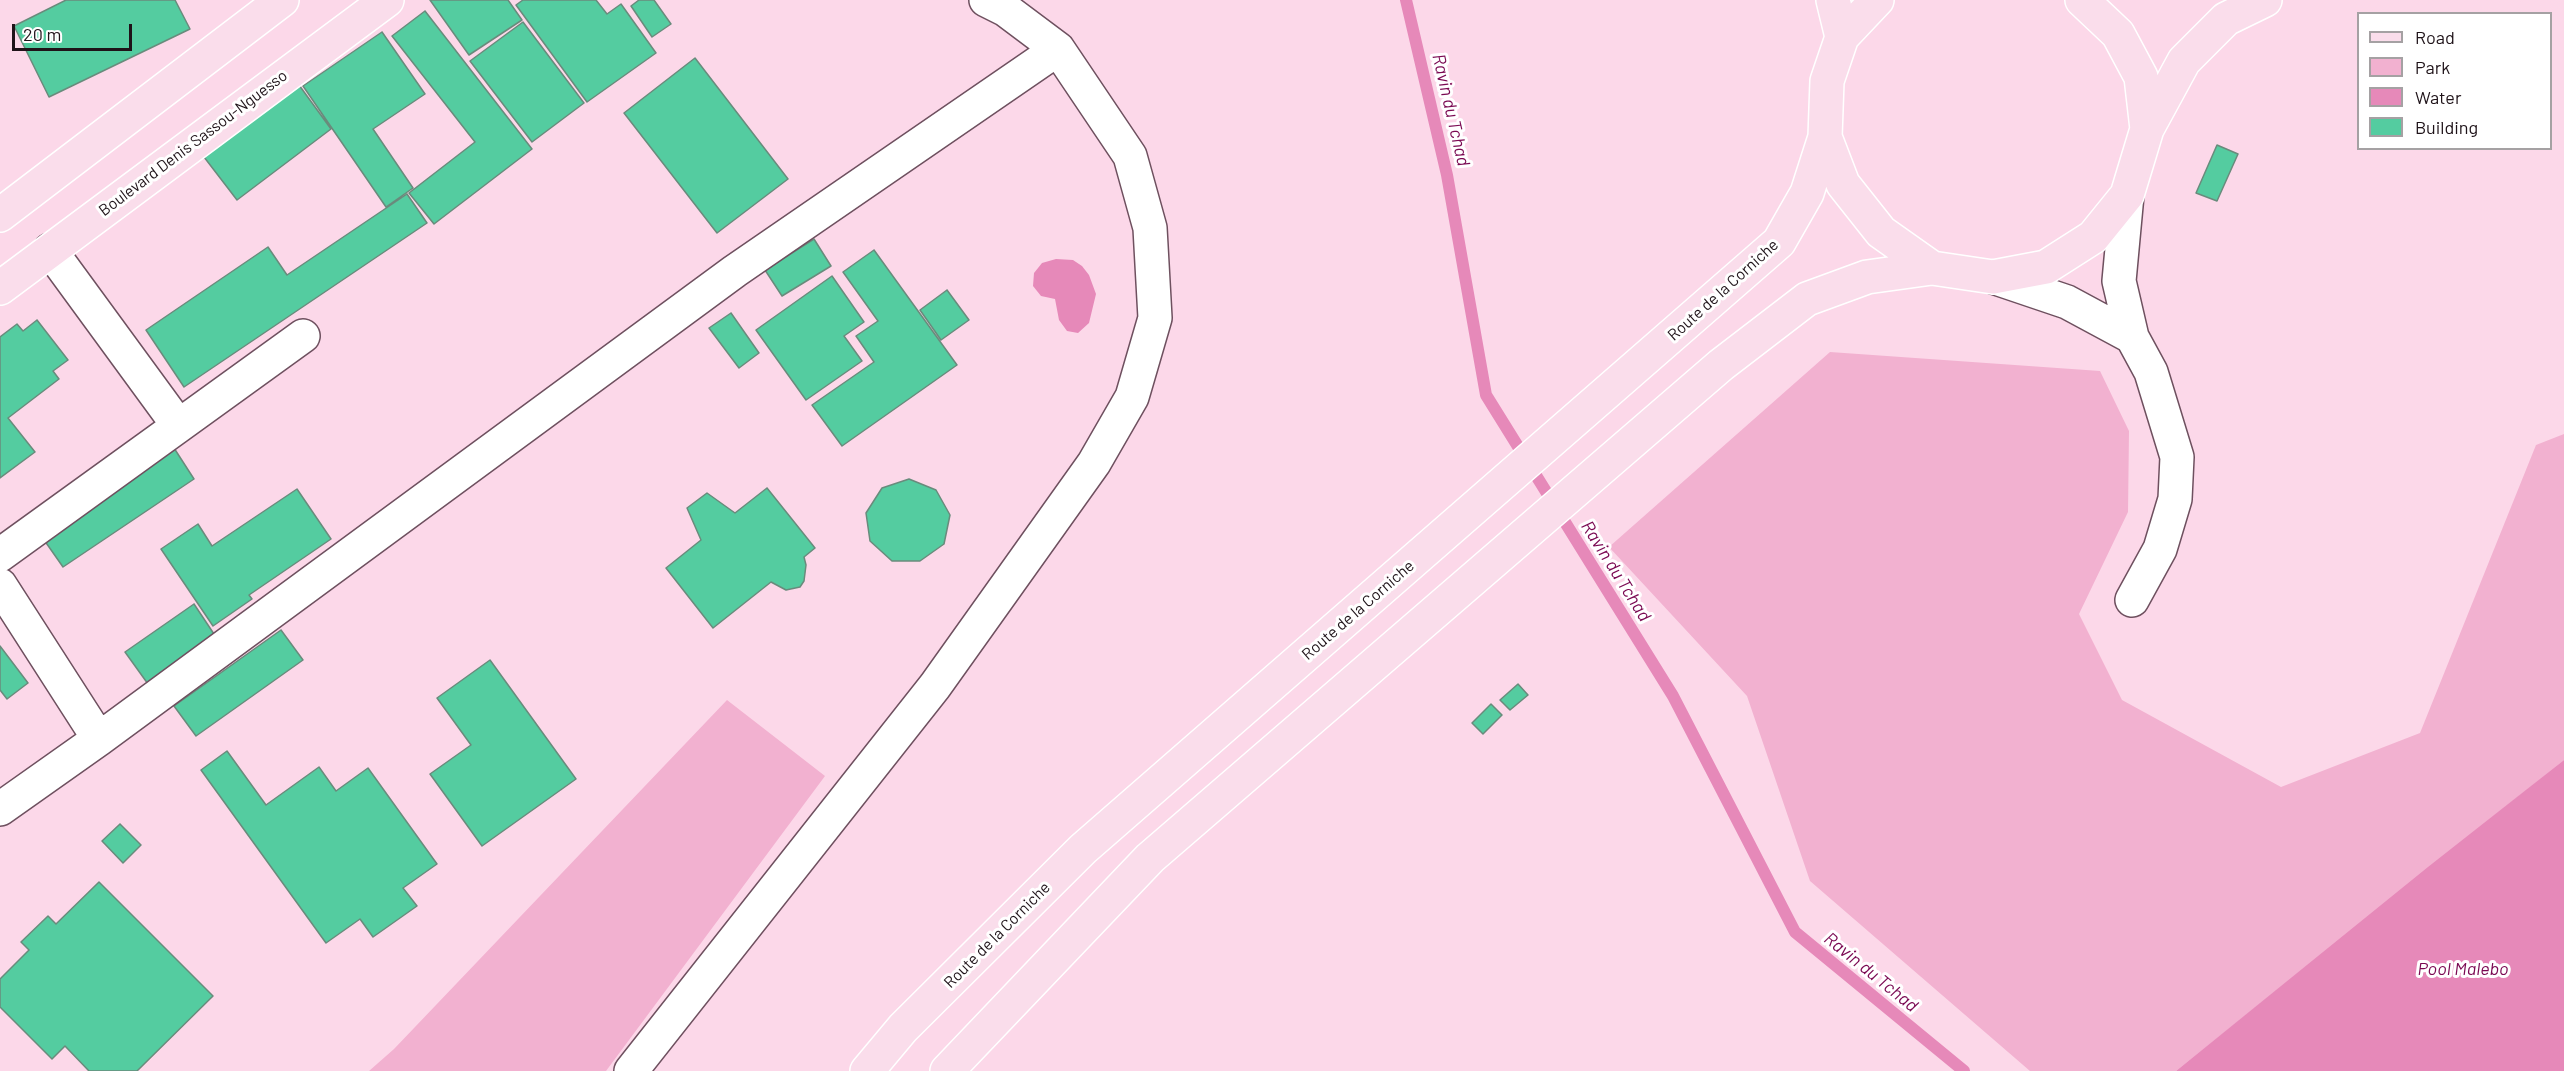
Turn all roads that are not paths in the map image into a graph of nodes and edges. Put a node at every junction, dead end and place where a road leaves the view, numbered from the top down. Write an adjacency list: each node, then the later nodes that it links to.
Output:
1 (282, 0): 13 (main road)
2 (387, 0): 14 (main road, Boulevard Denis Sassou-Nguesso)
3 (986, 0): 9 (street)
4 (1833, 0): 8 (main road)
5 (1877, 0): 8 (main road)
6 (2082, 0): 10 (main road)
7 (2265, 0): 10 (main road)
8 (1842, 37): 11 (main road)
9 (1058, 49): 24 (street); 26 (street)
10 (2147, 129): 12 (main road)
11 (1825, 137): 15 (main road); 27 (main road, Route de la Corniche)
12 (2127, 195): 16 (main road); 19 (street)
13 (0, 215)
14 (50, 250): 17 (main road, Boulevard Denis Sassou-Nguesso); 20 (street)
15 (1932, 268): 16 (main road); 28 (main road)
16 (1993, 277): 19 (street)
17 (0, 288)
18 (303, 336): 20 (street)
19 (2132, 337): 23 (street)
20 (178, 425): 21 (street)
21 (0, 555)
22 (0, 585): 24 (street)
23 (2132, 600)
24 (99, 739): 25 (street)
25 (0, 809)
26 (631, 1071)
27 (867, 1071)
28 (947, 1071)

